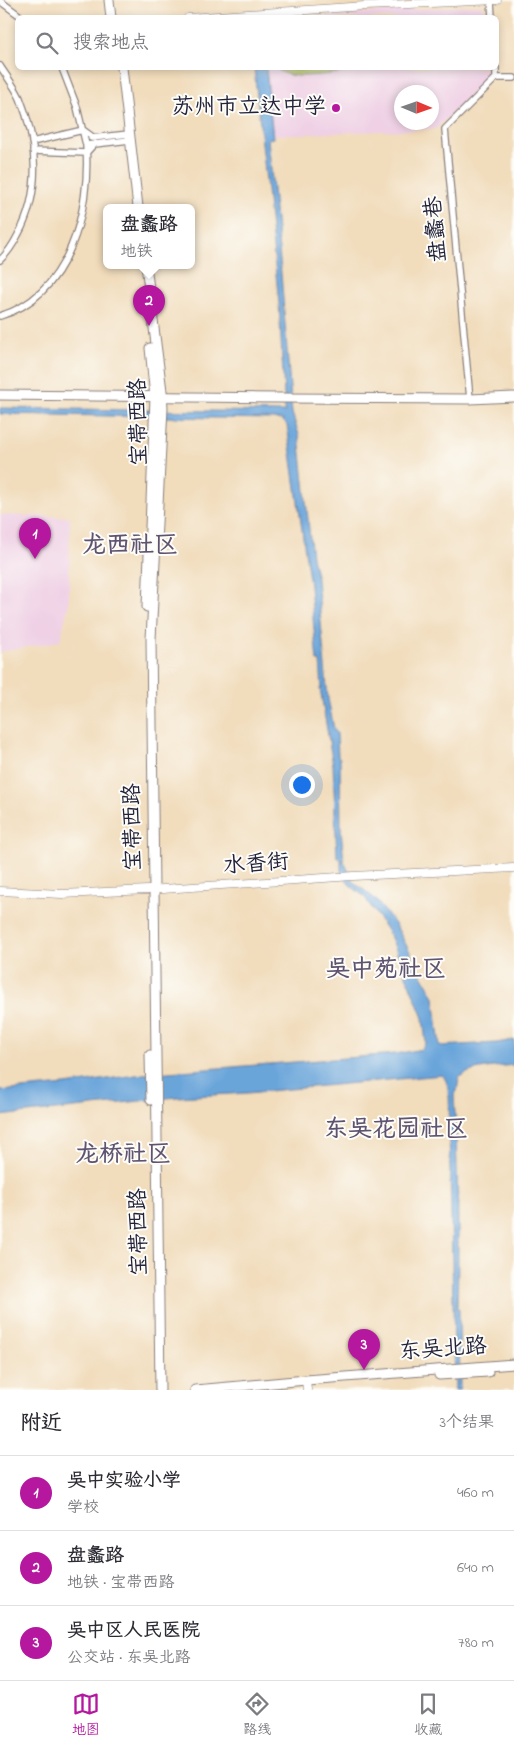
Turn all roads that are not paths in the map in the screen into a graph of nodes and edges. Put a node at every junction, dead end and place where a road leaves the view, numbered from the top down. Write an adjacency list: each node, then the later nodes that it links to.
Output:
1 (109, 0): 8 (main road)
2 (115, 0): 9 (main road)
3 (491, 0): 4 (street); 6 (street); 11 (street)
4 (497, 0)
5 (0, 1): 7 (street)
6 (365, 3): 10 (street)
7 (19, 15)
8 (111, 15)
9 (117, 15)
10 (232, 15)
11 (492, 15)
12 (0, 66): 23 (street)
13 (63, 70): 19 (street)
14 (116, 70): 20 (main road)
15 (122, 70): 20 (main road)
16 (496, 70): 17 (street)
17 (496, 78): 18 (street); 36 (street, 盘蠡巷)
18 (514, 78)
19 (83, 130): 21 (street); 22 (street); 23 (street)
20 (127, 137): 21 (street); 26 (main road); 27 (main road)
21 (94, 140): 22 (street); 25 (street)
22 (85, 141): 25 (street)
23 (32, 142): 24 (street)
24 (33, 151): 25 (street); 28 (street)
25 (86, 153): 31 (street)
26 (132, 204)
27 (138, 204)
28 (0, 260)
29 (141, 269): 34 (main road, 宝带西路)
30 (146, 269): 34 (main road, 宝带西路)
31 (0, 316)
32 (0, 389): 34 (main road)
33 (514, 392): 36 (main road)
34 (159, 394): 35 (main road); 36 (main road); 39 (main road, 宝带西路)
35 (0, 395)
36 (470, 396): 37 (main road)
37 (514, 397)
38 (514, 868): 39 (street, 水香街)
39 (151, 890): 40 (street, 水香街); 41 (main road, 宝带西路)
40 (0, 891)
41 (154, 1103): 46 (main road, 宝带西路); 47 (main road, 宝带西路)
42 (514, 1364): 44 (main road, 东吴北路)
43 (514, 1370): 44 (main road, 东吴北路)
44 (457, 1371): 45 (main road, 东吴北路)
45 (307, 1385): 48 (main road, 东吴北路); 49 (main road, 东吴北路)
46 (154, 1390)
47 (160, 1390)
48 (194, 1390)
49 (259, 1390)

